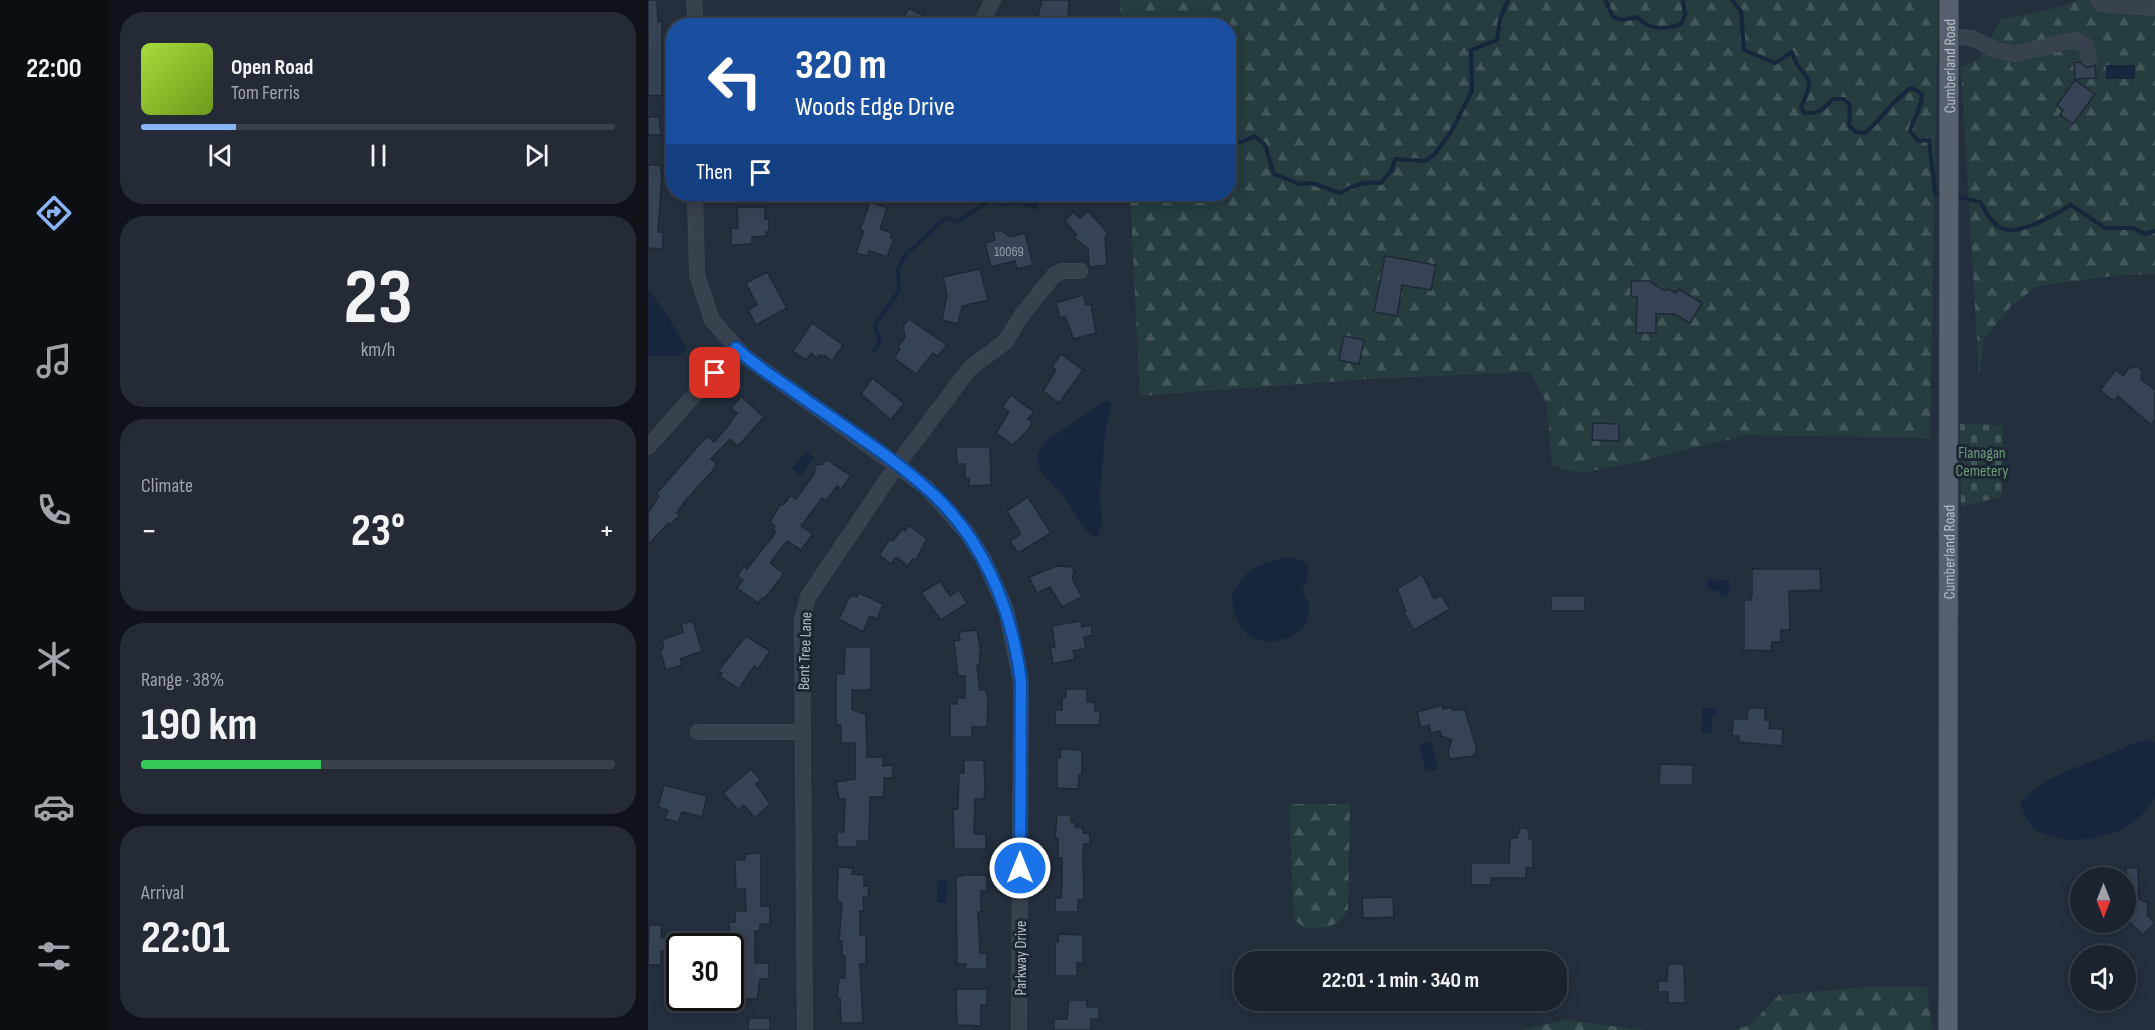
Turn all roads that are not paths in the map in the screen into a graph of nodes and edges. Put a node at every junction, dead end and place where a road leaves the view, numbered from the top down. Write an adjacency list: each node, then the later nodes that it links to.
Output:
1 (694, 0): 6 (street)
2 (993, 0): 7 (street)
3 (1950, 0): 8 (main road, Cumberland Road)
4 (2097, 0): 5 (street)
5 (2155, 8)
6 (695, 18)
7 (984, 18)
8 (1949, 36): 9 (street); 19 (main road, Cumberland Road)
9 (2089, 58)
10 (695, 201): 12 (street, Parkway Drive)
11 (1080, 271): 14 (street, Bent Tree Lane)
12 (736, 348): 13 (street); 14 (street, Parkway Drive)
13 (648, 447)
14 (897, 465): 16 (street, Bent Tree Lane); 18 (street, Parkway Drive)
15 (698, 732): 16 (street)
16 (803, 732): 17 (street, Bent Tree Lane)
17 (805, 1030)
18 (1019, 1030)
19 (1948, 1030)

